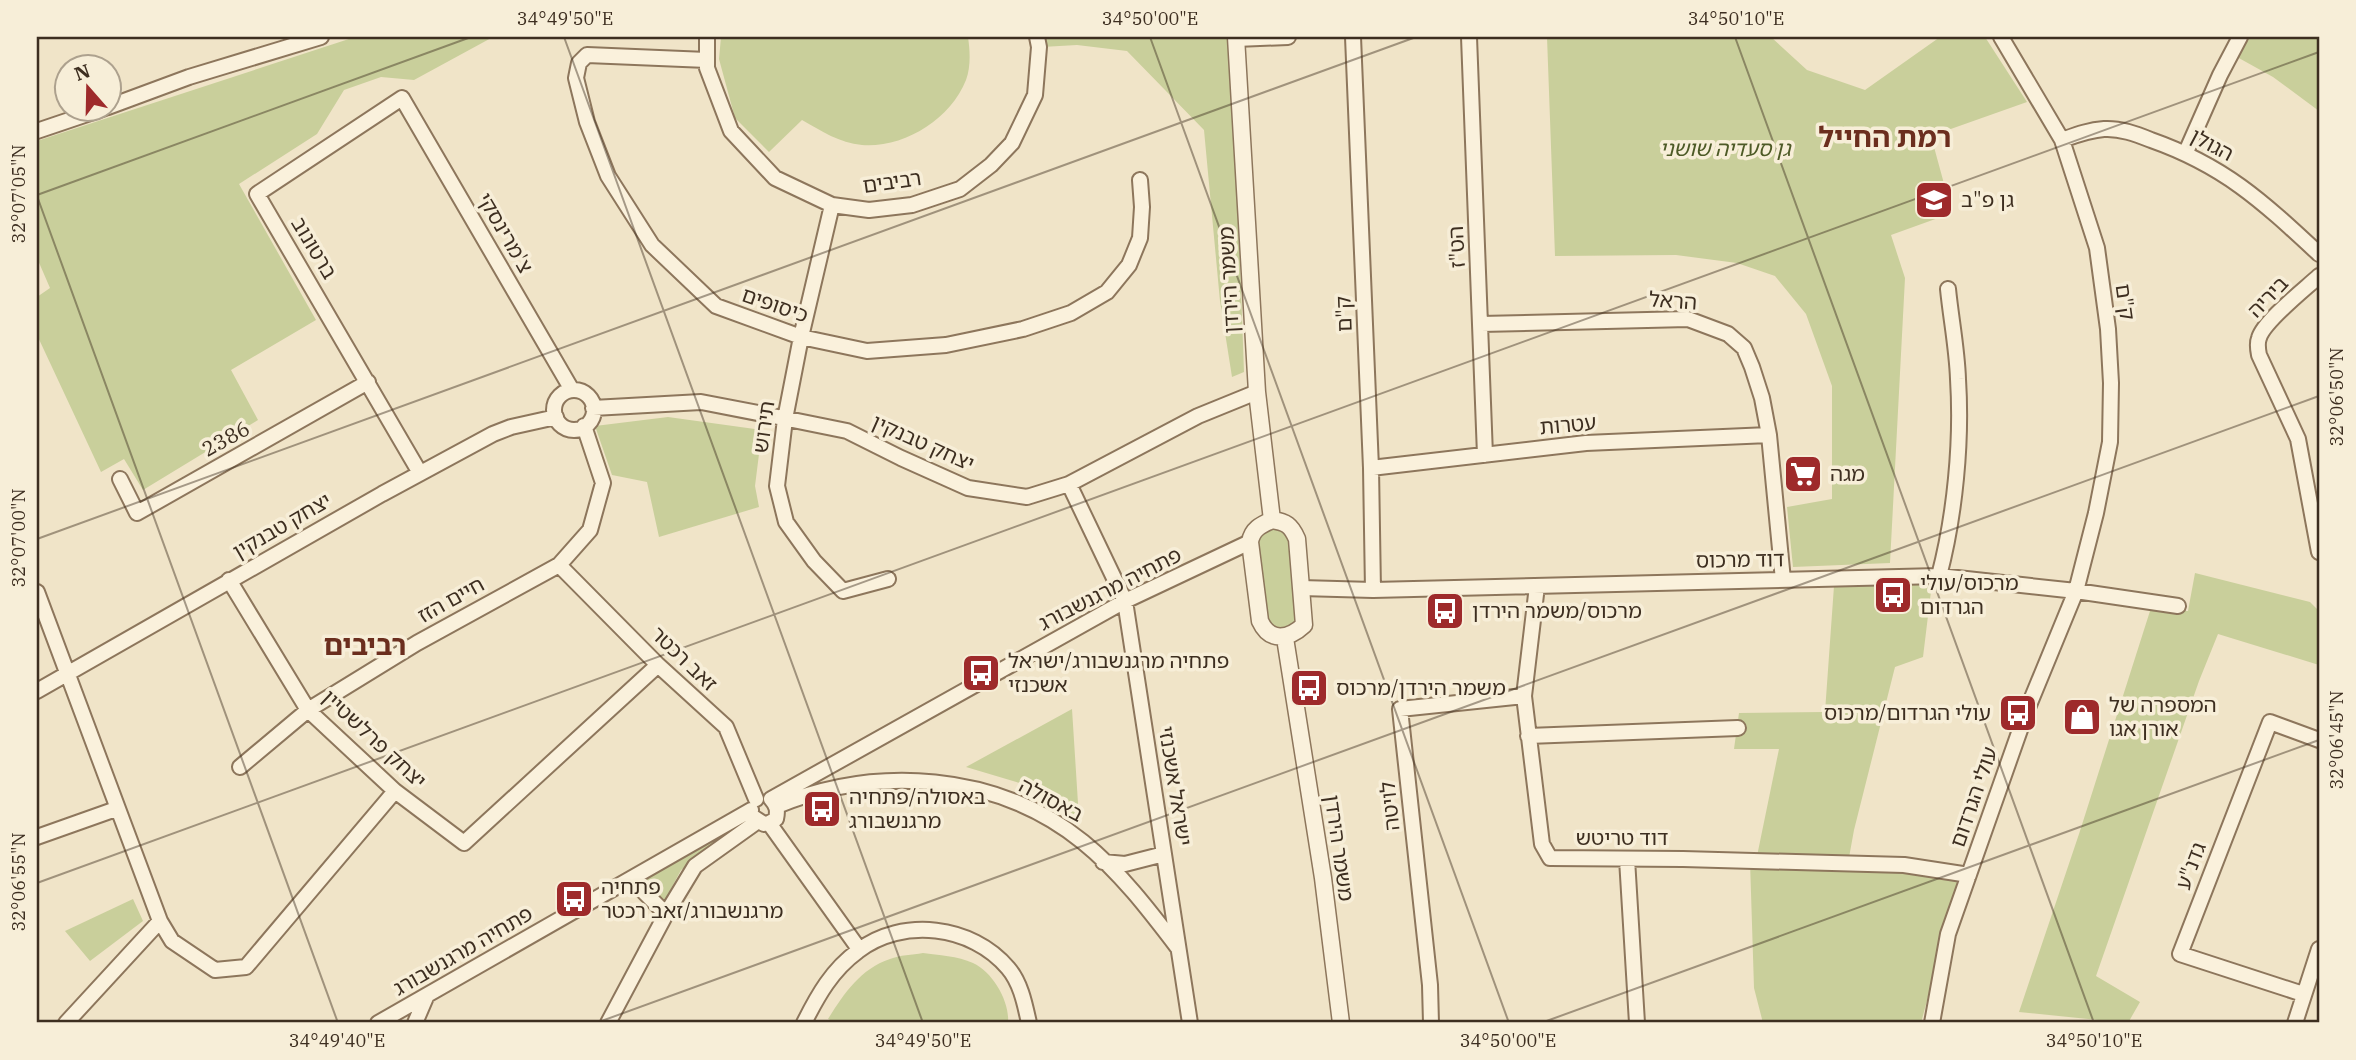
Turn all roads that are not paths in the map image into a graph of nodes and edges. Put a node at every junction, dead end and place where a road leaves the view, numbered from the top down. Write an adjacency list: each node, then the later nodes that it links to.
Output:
1 (321, 37): 12 (street)
2 (707, 37): 10 (street, רביבים)
3 (1037, 37): 18 (street, רביבים)
4 (1288, 37): 9 (street)
5 (1353, 37): 33 (street, ק"ם)
6 (1469, 37): 22 (street, הט"ז)
7 (2001, 37): 15 (street, ק"ם)
8 (2240, 37): 16 (street)
9 (1236, 38): 26 (street, משמר הירדן)
10 (707, 60): 18 (street, רביבים); 23 (street, כיסופים)
11 (402, 98): 24 (street, ברטונוב); 25 (street, צ'מרינסקי)
12 (122, 102)
13 (64, 122): 14 (street)
14 (37, 131)
15 (2062, 140): 16 (street, הגולן); 48 (street, ק"ם)
16 (2186, 152): 19 (street, הגולן)
17 (1140, 180): 23 (street, כיסופים)
18 (832, 205): 23 (street, תירוש)
19 (2319, 254)
20 (2319, 276): 39 (street, ביריה)
21 (1948, 289): 41 (street)
22 (1481, 324): 31 (street, הראל); 32 (street, הט"ז)
23 (801, 337): 29 (street, תירוש)
24 (368, 382): 34 (street, ברטונוב); 35 (street, 2386)
25 (572, 390): 27 (street); 28 (street)
26 (1256, 392): 36 (street, יצחק טבנקין); 37 (street, משמר הירדן)
27 (593, 408): 29 (street, יצחק טבנקין); 30 (street)
28 (556, 417): 30 (street); 34 (street, יצחק טבנקין)
29 (785, 419): 36 (street, יצחק טבנקין); 42 (street, תירוש)
30 (584, 426): 40 (street, חיים הזז)
31 (1769, 435): 32 (street, עטרות); 44 (street, הראל)
32 (1485, 455): 33 (street, עטרות)
33 (1371, 468): 47 (street, ק"ם)
34 (421, 473): 43 (street, יצחק טבנקין)
35 (120, 479)
36 (1069, 484): 50 (street, ישראל אשכנזי)
37 (1272, 520): 38 (street); 46 (street)
38 (1250, 542): 50 (street, פתחיה מרגנשבורג); 52 (street)
39 (2319, 552)
40 (559, 565): 53 (street, זאב רכטר); 57 (street, חיים הזז)
41 (1939, 576): 44 (street, דוד מרכוס); 48 (street, דוד מרכוס)
42 (888, 579)
43 (229, 580): 54 (street, יצחק טבנקין); 57 (street, יצחק פרלשטיין)
44 (1783, 580): 45 (street, דוד מרכוס)
45 (1536, 586): 47 (street, דוד מרכוס); 56 (street, דוד טריטש)
46 (1301, 588): 47 (street, דוד מרכוס); 52 (street)
47 (1373, 590)
48 (2076, 591): 51 (street, דוד מרכוס); 69 (street, עולי הגרדום)
49 (37, 592): 54 (street)
50 (1125, 601): 64 (street, פתחיה מרגנשבורג); 66 (street, ישראל אשכנזי)
51 (2178, 606)
52 (1285, 638): 85 (street, משמר הירדן)
53 (658, 665): 62 (street, יצחק פרלשטיין); 64 (street, זאב רכטר)
54 (69, 674): 55 (street, יצחק טבנקין); 63 (street)
55 (37, 691)
56 (1524, 696): 59 (street, דוד טריטש); 86 (street, לויטה)
57 (308, 710): 61 (street, חיים הזז); 62 (street, יצחק פרלשטיין)
58 (1738, 727): 59 (street)
59 (1528, 736): 67 (street, דוד טריטש)
60 (2319, 740): 76 (street, גדנ"ע)
61 (240, 767)
62 (395, 791): 72 (street)
63 (116, 809): 65 (street); 72 (street)
64 (763, 810): 68 (street, באסולה); 70 (street, פתחיה מרגנשבורג); 71 (street); 73 (street, זאב רכטר)
65 (37, 837)
66 (1164, 854): 68 (street); 74 (street, ישראל אשכנזי)
67 (1627, 859): 69 (street, דוד טריטש); 87 (street)
68 (1104, 862): 74 (street, באסולה)
69 (1969, 875): 88 (street, עולי הגרדום)
70 (632, 879): 71 (street); 77 (street, פתחיה מרגנשבורג)
71 (666, 914): 81 (street)
72 (160, 921): 79 (street)
73 (859, 949): 82 (street); 83 (street)
74 (1179, 949): 84 (street, ישראל אשכנזי)
75 (2319, 949): 76 (street)
76 (2303, 994): 89 (street)
77 (427, 995): 78 (street, פתחיה מרגנשבורג); 80 (street)
78 (388, 1021)
79 (65, 1023)
80 (415, 1023)
81 (608, 1023)
82 (804, 1023)
83 (1029, 1023)
84 (1190, 1023)
85 (1341, 1023)
86 (1431, 1023)
87 (1637, 1023)
88 (1931, 1023)
89 (2295, 1023)

